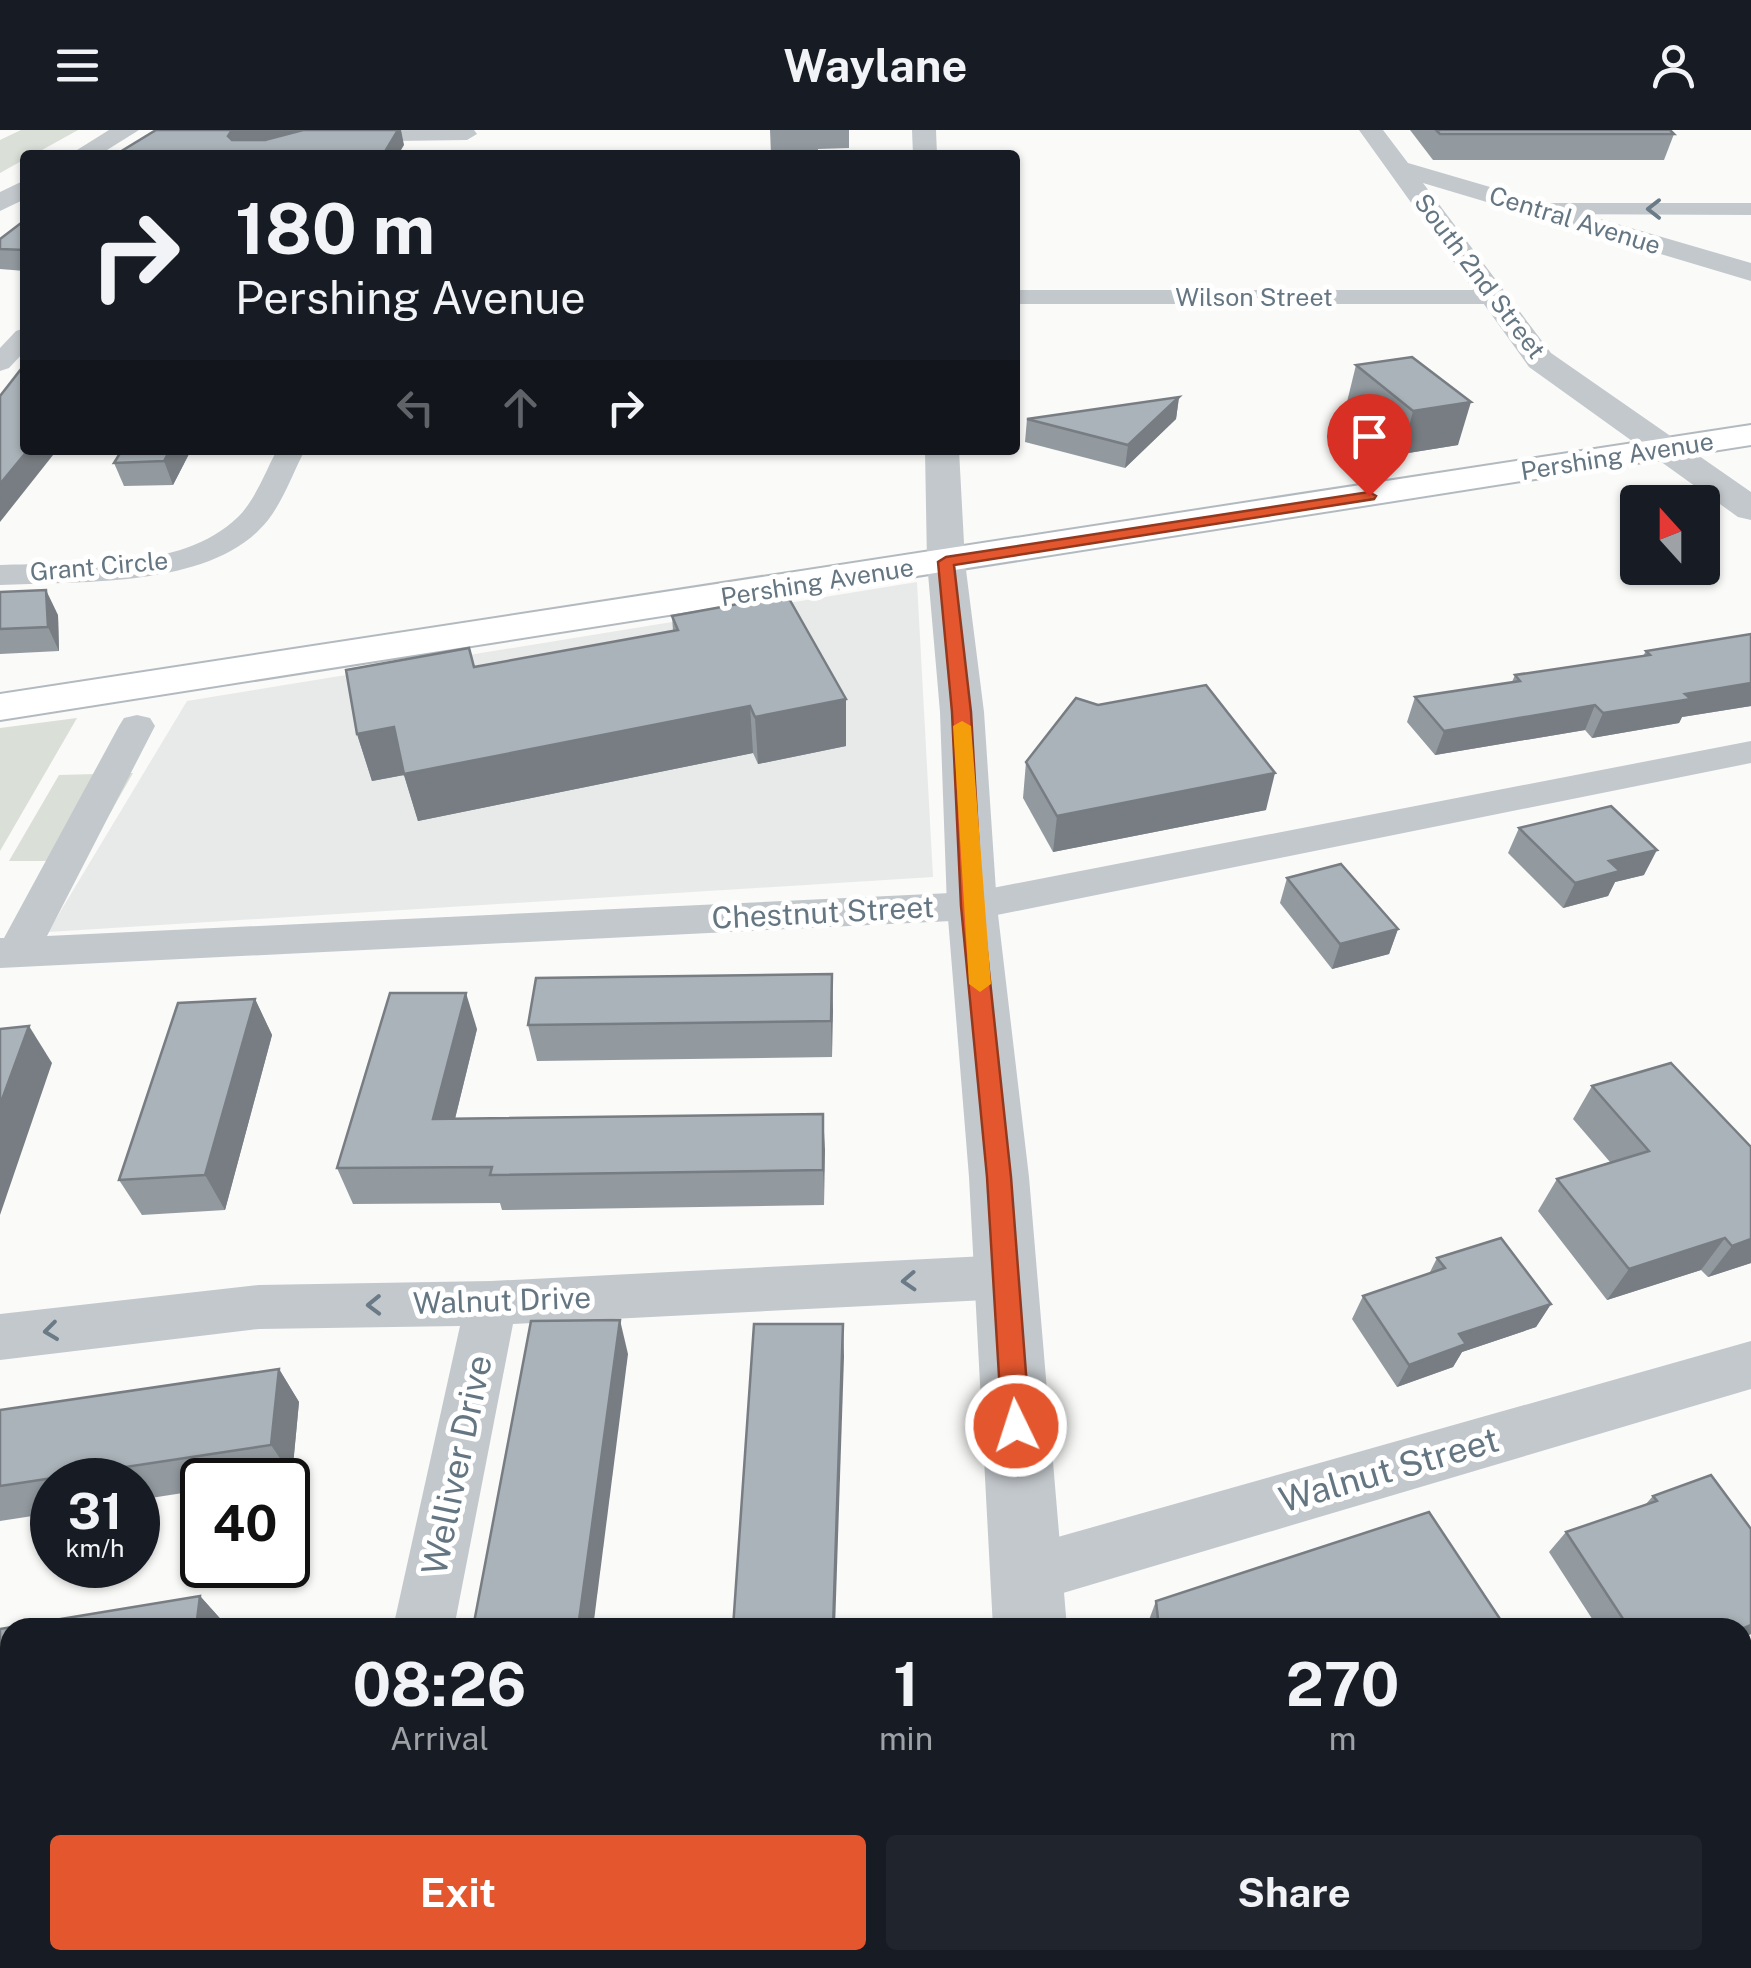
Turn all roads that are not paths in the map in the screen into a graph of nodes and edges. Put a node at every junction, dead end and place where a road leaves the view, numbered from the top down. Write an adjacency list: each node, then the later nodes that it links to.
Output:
1 (127, 130): 4 (street)
2 (1371, 130): 6 (street, South 2nd Street)
3 (468, 132): 5 (street)
4 (90, 150)
5 (262, 150)
6 (1399, 168): 7 (street, Central Avenue); 10 (street, South 2nd Street)
7 (1540, 209): 8 (street, one-way to 7); 9 (street, Central Avenue)
8 (1751, 209)
9 (1751, 272)
10 (1494, 296): 11 (street, Wilson Street); 15 (street, South 2nd Street)
11 (1020, 297)
12 (20, 341): 13 (street)
13 (0, 363)
14 (1751, 435): 15 (main road, Pershing Avenue)
15 (1663, 448): 18 (street, South 2nd Street); 19 (main road, Pershing Avenue)
16 (288, 455): 20 (street, Grant Circle)
17 (942, 455): 19 (street)
18 (1751, 509)
19 (946, 562): 21 (main road, Pershing Avenue); 24 (street)
20 (0, 575)
21 (0, 706)
22 (137, 726): 25 (street)
23 (1751, 752): 24 (street, Chestnut Street)
24 (972, 906): 25 (street, Chestnut Street); 26 (street)
25 (9, 952)
26 (1006, 1277): 27 (street, Walnut Drive, one-way to 27); 30 (street)
27 (491, 1303): 28 (street, Walnut Drive, one-way to 28); 31 (street, Welliver Drive)
28 (0, 1338)
29 (1751, 1365): 30 (street, Walnut Street)
30 (1028, 1601)
31 (425, 1618)

